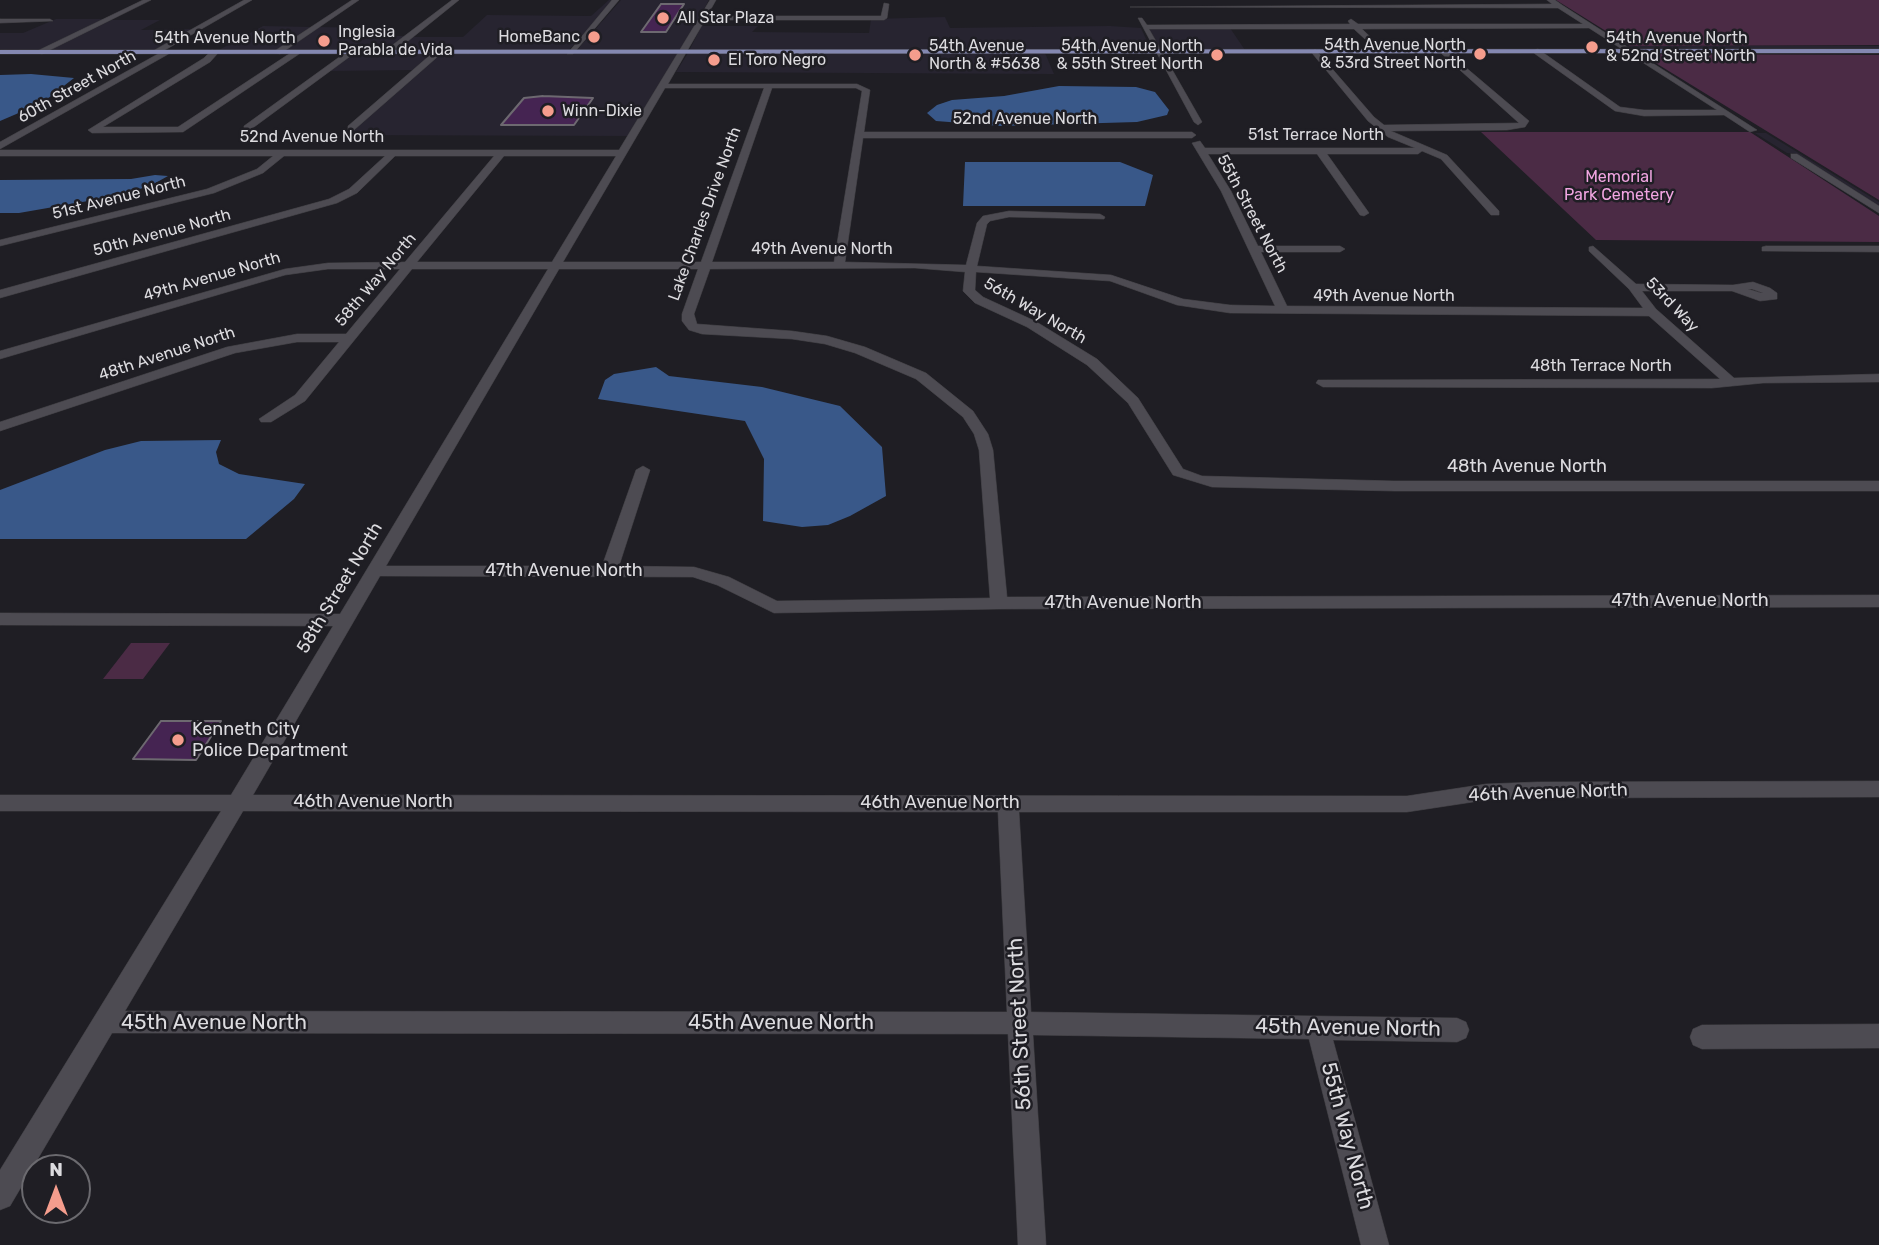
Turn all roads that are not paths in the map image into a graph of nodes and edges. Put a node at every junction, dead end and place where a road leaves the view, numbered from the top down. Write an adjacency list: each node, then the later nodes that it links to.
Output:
1 (148, 0): 28 (street)
2 (249, 0): 29 (street)
3 (356, 0): 32 (street)
4 (456, 0): 35 (street)
5 (616, 0): 37 (street)
6 (713, 0): 13 (street, 58th Street North)
7 (1550, 0): 11 (street)
8 (1132, 3): 9 (street); 19 (street)
9 (1332, 3): 11 (street); 17 (street)
10 (886, 4): 14 (street)
11 (1560, 6): 18 (street)
12 (806, 7): 14 (street)
13 (702, 18): 14 (street); 38 (street, 58th Street North)
14 (802, 18)
15 (0, 21): 16 (street)
16 (50, 21)
17 (1356, 26): 18 (street); 19 (street); 22 (street)
18 (1591, 26): 25 (street)
19 (1144, 27): 20 (street)
20 (1156, 51): 21 (main road, 54th Avenue North); 38 (main road, 54th Avenue North); 42 (street)
21 (1315, 51): 22 (main road, 54th Avenue North); 45 (street)
22 (1381, 51): 23 (main road, 54th Avenue North)
23 (1444, 51): 24 (main road, 54th Avenue North); 45 (street)
24 (1535, 51): 25 (main road, 54th Avenue North); 41 (street)
25 (1626, 51): 26 (main road, 54th Avenue North); 41 (street)
26 (1879, 51)
27 (0, 52): 28 (main road, 54th Avenue North)
28 (39, 52): 29 (main road, 54th Avenue North)
29 (155, 52): 30 (main road, 54th Avenue North)
30 (168, 52): 31 (main road, 54th Avenue North); 49 (street, 60th Street North)
31 (215, 52): 32 (main road, 54th Avenue North); 33 (street)
32 (277, 52): 33 (main road, 54th Avenue North)
33 (298, 52): 34 (main road, 54th Avenue North)
34 (352, 52): 35 (main road, 54th Avenue North); 43 (street)
35 (388, 52): 36 (main road, 54th Avenue North)
36 (439, 52): 37 (main road, 54th Avenue North); 44 (street)
37 (570, 52): 38 (main road, 54th Avenue North)
38 (684, 52): 39 (street, 58th Street North)
39 (664, 86): 40 (street); 57 (street, 58th Street North)
40 (769, 86): 48 (street); 71 (street, Lake Charles Drive North)
41 (1723, 113): 46 (street)
42 (1199, 122)
43 (247, 128)
44 (351, 128)
45 (1382, 128): 52 (street)
46 (1753, 130)
47 (1192, 134): 48 (street, 52nd Avenue North); 50 (street, 55th Street North)
48 (858, 135): 72 (street)
49 (0, 146)
50 (1201, 151): 51 (street, 51st Terrace North); 64 (street, 55th Street North)
51 (1320, 151): 52 (street, 51st Terrace North); 60 (street)
52 (1432, 151): 61 (street)
53 (0, 153): 54 (street, 52nd Avenue North)
54 (282, 153): 55 (street, 52nd Avenue North); 63 (street, 51st Avenue North)
55 (393, 153): 56 (street, 52nd Avenue North); 76 (street, 50th Avenue North)
56 (501, 153): 57 (street, 52nd Avenue North); 69 (street, 58th Way North)
57 (624, 153): 70 (street, 58th Street North)
58 (1794, 156): 59 (street)
59 (1879, 210)
60 (1364, 213)
61 (1495, 213)
62 (1100, 217): 73 (street, 56th Way North)
63 (0, 243)
64 (1255, 249): 65 (street); 77 (street, 55th Street North)
65 (1340, 249)
66 (1592, 249): 74 (street, 53rd Way)
67 (1766, 249): 68 (street)
68 (1879, 249)
69 (409, 265): 70 (street, 49th Avenue North); 79 (street, 58th Way North); 80 (street, 49th Avenue North)
70 (558, 265): 71 (street, 49th Avenue North); 89 (street, 58th Street North)
71 (705, 265): 72 (street, 49th Avenue North); 92 (street, Lake Charles Drive North)
72 (839, 265): 73 (street, 49th Avenue North)
73 (971, 268): 77 (street, 49th Avenue North); 87 (street, 56th Way North)
74 (1633, 287): 75 (street); 78 (street, 53rd Way)
75 (1733, 288)
76 (0, 294)
77 (1283, 311): 78 (street, 49th Avenue North)
78 (1652, 312): 82 (street, 53rd Way)
79 (349, 338): 84 (street, 58th Way North); 85 (street, 48th Avenue North)
80 (0, 355)
81 (1879, 378): 82 (street, 48th Terrace North)
82 (1730, 381): 83 (street, 48th Terrace North)
83 (1323, 383)
84 (266, 418)
85 (0, 427)
86 (643, 470): 90 (street)
87 (1178, 472): 88 (street, 48th Avenue North)
88 (1879, 486)
89 (375, 571): 90 (street, 47th Avenue North); 94 (street, 58th Street North)
90 (610, 571): 92 (street, 47th Avenue North)
91 (1879, 601): 92 (street, 47th Avenue North)
92 (999, 603)
93 (0, 619): 94 (street)
94 (346, 620): 96 (street, 58th Street North)
95 (1879, 789): 98 (street, 46th Avenue North)
96 (238, 802): 97 (street, 46th Avenue North); 98 (street, 46th Avenue North); 99 (street, 58th Street North)
97 (0, 803)
98 (1008, 803): 100 (street, 56th Street North)
99 (105, 1022): 100 (street, 45th Avenue North); 105 (street, 58th Street North)
100 (1021, 1023): 101 (street, 45th Avenue North); 106 (street, 56th Street North)
101 (1318, 1028): 102 (street, 45th Avenue North); 107 (street, 55th Way North)
102 (1457, 1030)
103 (1879, 1036): 104 (street)
104 (1702, 1037)
105 (0, 1196)
106 (1032, 1245)
107 (1375, 1245)

